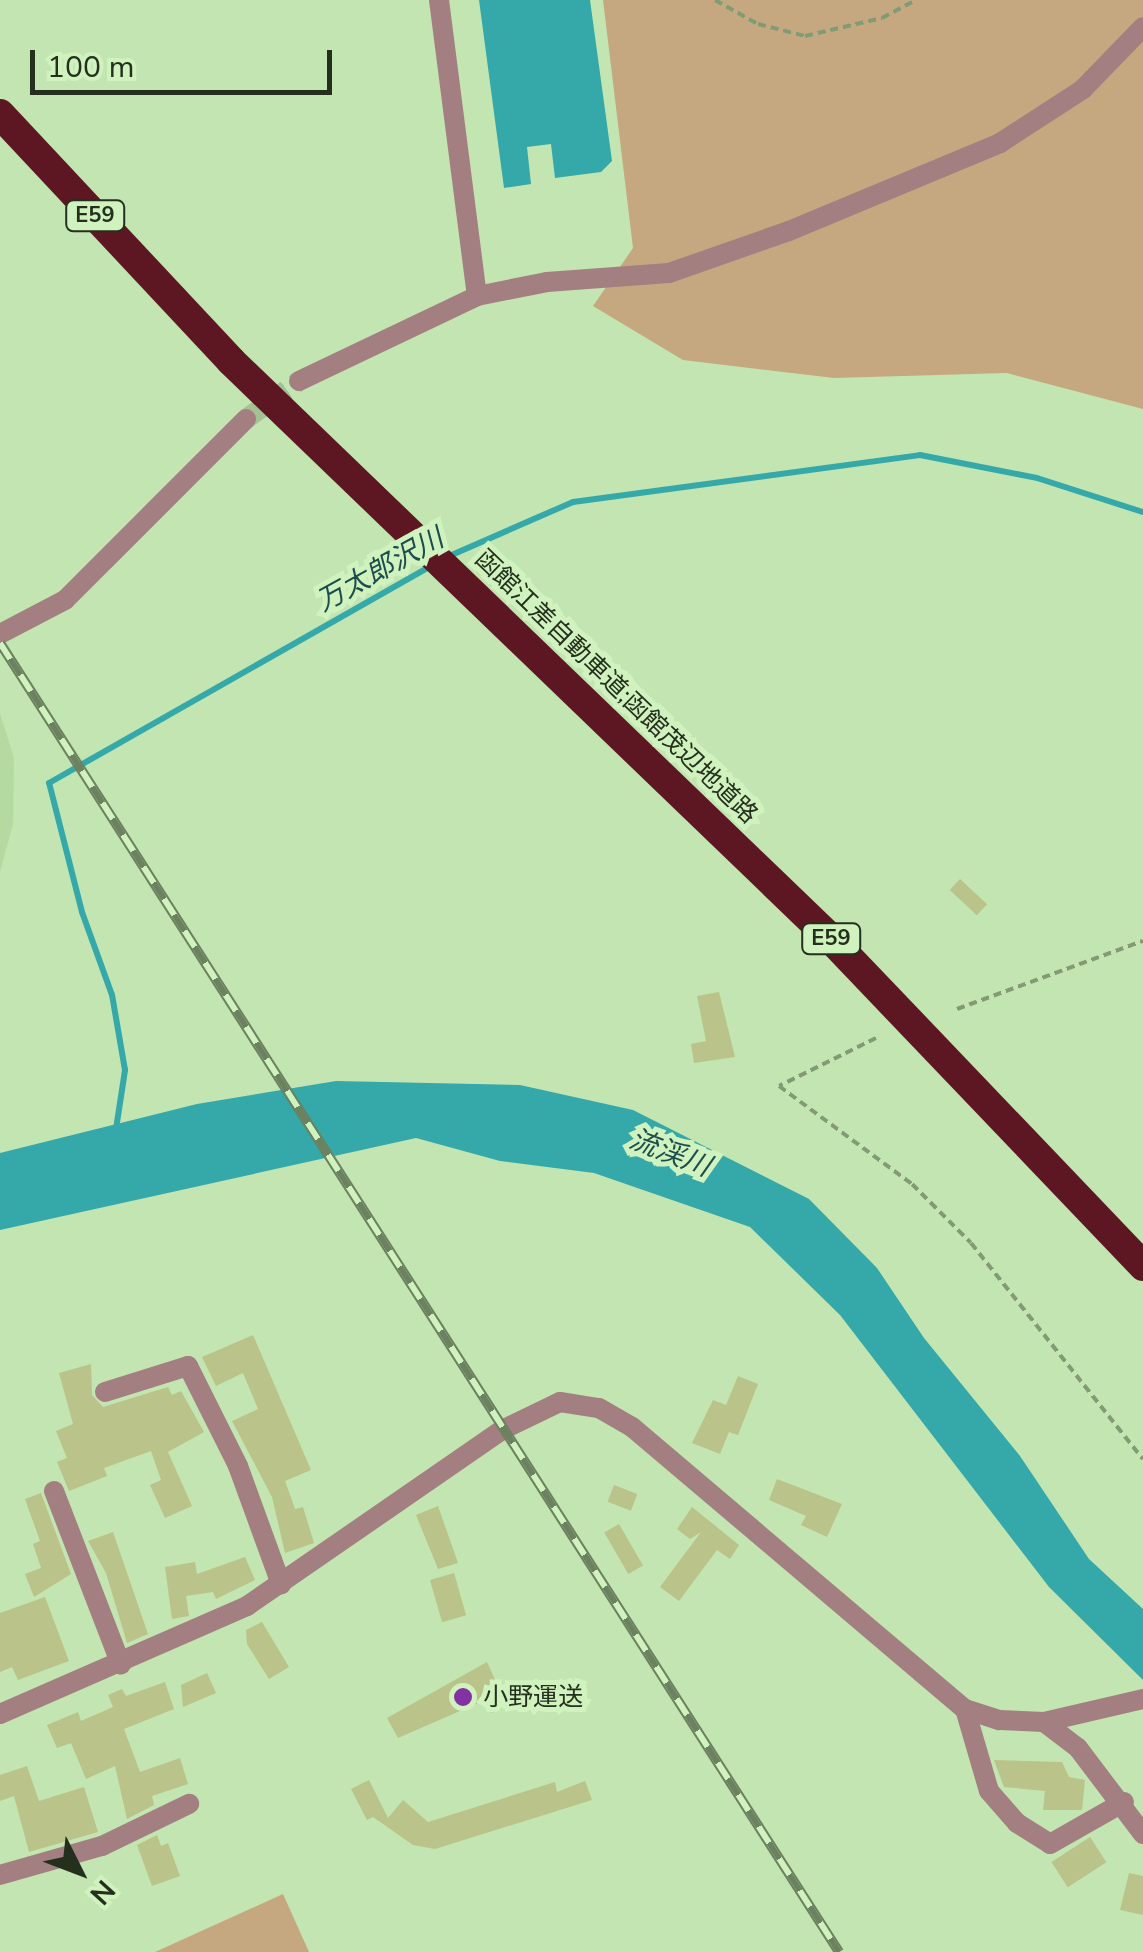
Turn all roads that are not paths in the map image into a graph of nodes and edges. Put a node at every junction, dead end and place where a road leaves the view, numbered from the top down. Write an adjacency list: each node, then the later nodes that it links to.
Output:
1 (438, 0): 5 (street)
2 (1143, 28): 5 (street)
3 (0, 114): 6 (highway, 函館江差自動車道;函館茂辺地道路 / E59)
4 (0, 138): 6 (highway)
5 (477, 296): 7 (street)
6 (189, 317): 10 (highway, 函館江差自動車道;函館茂辺地道路 / E59)
7 (299, 381)
8 (246, 419): 9 (street)
9 (0, 634)
10 (1143, 1266)
11 (106, 1392): 13 (street)
12 (54, 1491): 14 (street)
13 (281, 1584): 14 (street); 16 (street)
14 (121, 1665): 17 (street)
15 (1143, 1700): 18 (street)
16 (965, 1709): 18 (street); 19 (street)
17 (0, 1714)
18 (1044, 1722): 19 (street)
19 (1124, 1802): 21 (street)
20 (190, 1804): 22 (street)
21 (1143, 1834)
22 (0, 1875)

